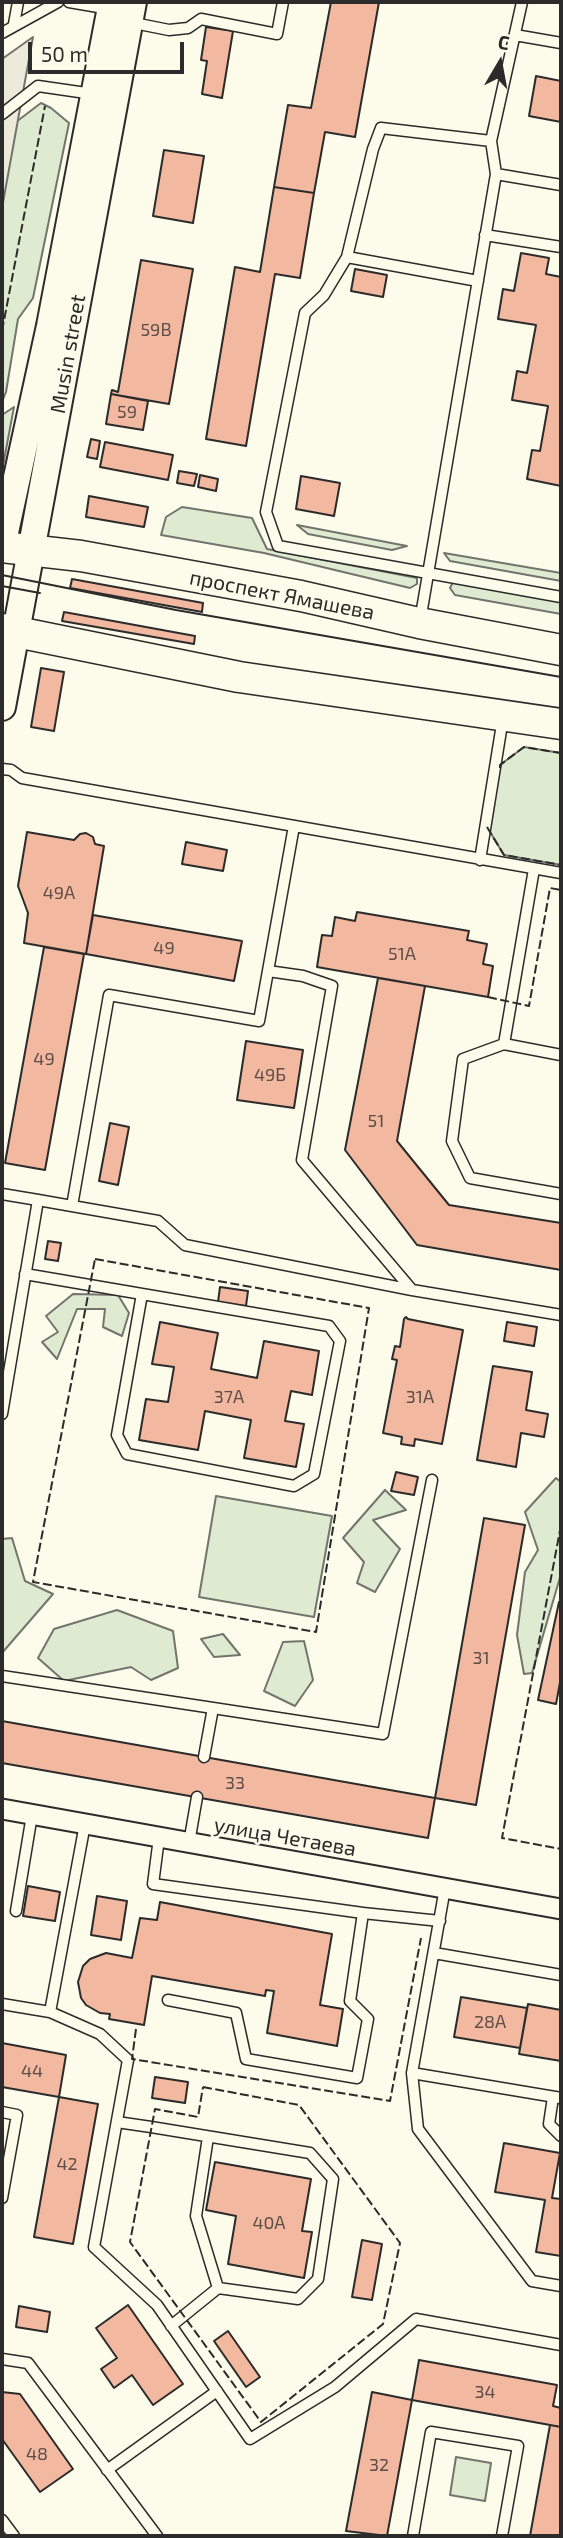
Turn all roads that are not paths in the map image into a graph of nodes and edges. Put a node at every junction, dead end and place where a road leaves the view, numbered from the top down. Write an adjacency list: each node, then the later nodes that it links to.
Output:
1 (18, 2): 7 (lane)
2 (58, 2): 7 (lane)
3 (69, 2): 6 (lane)
4 (283, 2): 6 (lane)
5 (522, 2): 9 (lane)
6 (121, 9): 11 (street, Musin street)
7 (14, 24): 8 (lane)
8 (2, 33)
9 (515, 35): 10 (lane); 13 (lane)
10 (561, 43)
11 (105, 96): 12 (lane); 20 (street, Musin street); 21 (street, Musin street)
12 (2, 114)
13 (491, 141): 14 (lane); 18 (lane)
14 (496, 174): 15 (lane); 16 (lane)
15 (561, 185)
16 (485, 235): 17 (lane); 19 (lane)
17 (561, 247)
18 (347, 257): 19 (lane); 22 (lane)
19 (478, 281): 22 (lane)
20 (2, 547): 21 (main road, проспект Ямашева)
21 (31, 551): 24 (main road, проспект Ямашева); 25 (street, Musin street)
22 (426, 574): 23 (lane); 24 (lane)
23 (561, 597)
24 (419, 623): 26 (main road, проспект Ямашева)
25 (8, 630): 27 (street, Musin street); 28 (main road)
26 (561, 650)
27 (2, 707)
28 (504, 715): 29 (main road); 32 (lane)
29 (561, 724)
30 (2, 769): 31 (lane)
31 (294, 826): 32 (lane); 35 (lane)
32 (480, 860): 33 (lane)
33 (534, 869): 34 (lane); 36 (lane)
34 (561, 873)
35 (268, 971): 41 (lane); 43 (lane)
36 (504, 1044): 37 (lane); 39 (lane)
37 (561, 1055)
38 (2, 1194): 40 (lane)
39 (561, 1194)
40 (38, 1200): 41 (lane); 42 (lane)
41 (72, 1206): 43 (lane)
42 (25, 1274): 44 (lane); 46 (lane)
43 (412, 1290): 45 (lane)
44 (142, 1294): 44 (lane)
45 (561, 1315)
46 (2, 1414)
47 (432, 1480): 49 (lane)
48 (2, 1676): 49 (lane)
49 (213, 1709): 50 (lane)
50 (204, 1757)
51 (197, 1797): 56 (lane)
52 (2, 1810): 53 (street, улица Четаева)
53 (32, 1815): 54 (street, улица Четаева); 59 (lane)
54 (85, 1824): 55 (street, улица Четаева); 66 (lane)
55 (159, 1838): 56 (street, улица Четаева); 60 (lane)
56 (189, 1843): 57 (street, улица Четаева)
57 (445, 1888): 58 (street, улица Четаева); 61 (lane)
58 (561, 1909)
59 (16, 1911)
60 (363, 1913): 61 (lane); 64 (lane)
61 (440, 1921): 62 (lane)
62 (433, 1953): 63 (lane); 67 (lane)
63 (561, 1975)
64 (168, 2000)
65 (2, 2004): 66 (lane)
66 (50, 2012): 70 (lane)
67 (412, 2073): 68 (lane); 74 (lane)
68 (557, 2098): 71 (lane)
69 (2, 2112): 73 (lane)
70 (117, 2122): 72 (lane); 76 (lane)
71 (561, 2136)
72 (208, 2137): 75 (lane); 75 (lane)
73 (2, 2198)
74 (561, 2286)
75 (218, 2288): 76 (lane)
76 (171, 2326): 79 (lane)
77 (561, 2345): 79 (lane)
78 (2, 2359): 80 (lane)
79 (217, 2391): 80 (lane)
80 (107, 2470): 83 (lane)
81 (2, 2520): 82 (lane)
82 (14, 2536)
83 (157, 2536)
84 (413, 2536): 85 (lane)
85 (502, 2536)

